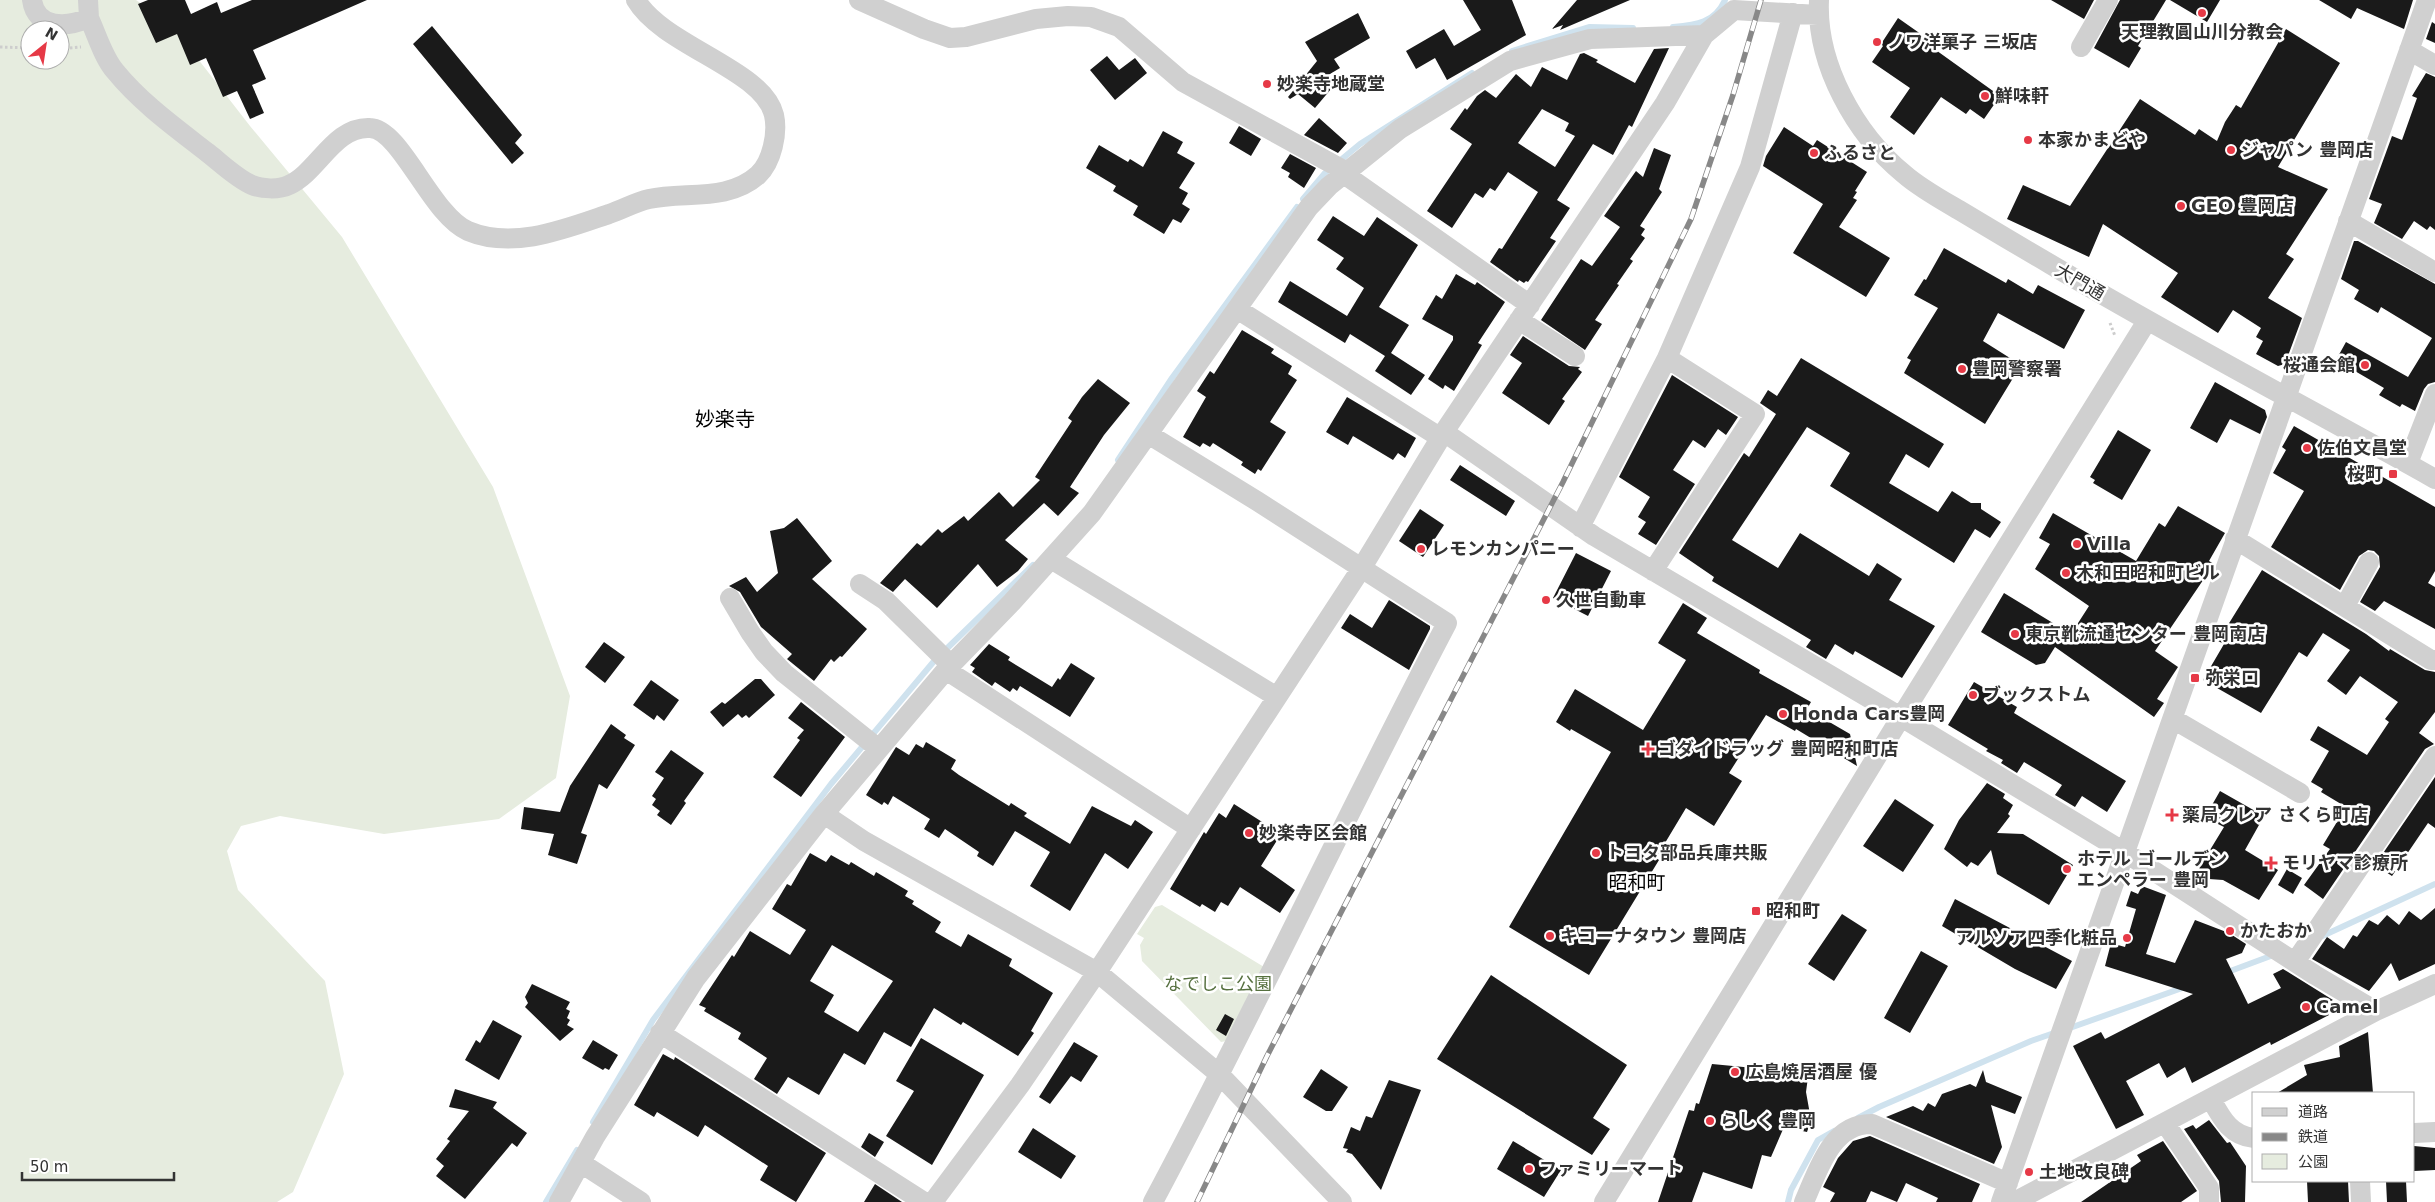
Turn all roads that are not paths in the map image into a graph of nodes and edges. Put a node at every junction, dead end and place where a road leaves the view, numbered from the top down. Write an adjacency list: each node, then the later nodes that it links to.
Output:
1 (32, 0): 7 (street)
2 (636, 0): 7 (street)
3 (859, 0): 13 (street)
4 (2108, 0): 10 (street)
5 (2427, 0): 11 (street)
6 (1818, 8): 8 (street); 18 (street, 大門通)
7 (89, 9)
8 (1793, 14): 9 (street); 20 (street)
9 (1704, 34): 13 (street); 17 (street)
10 (2080, 47)
11 (2409, 50): 12 (street); 14 (street)
12 (2435, 66)
13 (1346, 173): 16 (street); 17 (street)
14 (2348, 221): 15 (street); 22 (street)
15 (2433, 264)
16 (1237, 309): 23 (street); 24 (street)
17 (1525, 312): 19 (street); 24 (street)
18 (2147, 321): 22 (street, 大門通); 39 (street)
19 (1575, 356)
20 (1666, 358): 27 (street); 32 (street)
21 (2435, 394): 25 (street)
22 (2286, 395): 25 (street, 大門通); 28 (street)
23 (1148, 434): 29 (street); 31 (street)
24 (1443, 435): 27 (street); 31 (street)
25 (2408, 464): 26 (street, 大門通)
26 (2435, 478)
27 (1580, 527): 32 (street)
28 (2235, 539): 35 (street); 40 (street)
29 (1051, 559): 37 (street); 38 (street)
30 (2369, 562): 35 (street)
31 (1361, 569): 38 (street); 52 (street)
32 (1653, 571): 39 (street)
33 (860, 584): 37 (street)
34 (730, 598): 41 (street)
35 (2344, 606): 36 (street)
36 (2435, 660)
37 (948, 668): 41 (street); 45 (street)
38 (1277, 698): 45 (street)
39 (1901, 717): 46 (street); 67 (street)
40 (2172, 719): 43 (street); 46 (street)
41 (879, 749): 44 (street)
42 (2435, 756): 47 (street)
43 (2300, 793)
44 (824, 814): 48 (street); 51 (street)
45 (1191, 829): 48 (street)
46 (2126, 853): 47 (street); 60 (street)
47 (2296, 962): 50 (street)
48 (1097, 972): 52 (street); 64 (street)
49 (2435, 984): 50 (street)
50 (2376, 1011): 53 (street)
51 (660, 1033): 58 (street); 63 (street)
52 (1219, 1074): 65 (street); 66 (street)
53 (2210, 1099): 54 (street); 57 (street)
54 (2165, 1123): 60 (street); 70 (street)
55 (2415, 1132): 56 (street)
56 (2435, 1132)
57 (2252, 1138)
58 (580, 1163): 61 (street); 62 (street)
59 (2360, 1182): 71 (street)
60 (2011, 1193): 68 (street); 69 (street)
61 (559, 1202)
62 (641, 1202)
63 (924, 1202)
64 (933, 1202)
65 (1153, 1202)
66 (1342, 1202)
67 (1604, 1202)
68 (1804, 1202)
69 (2001, 1202)
70 (2209, 1202)
71 (2361, 1202)

